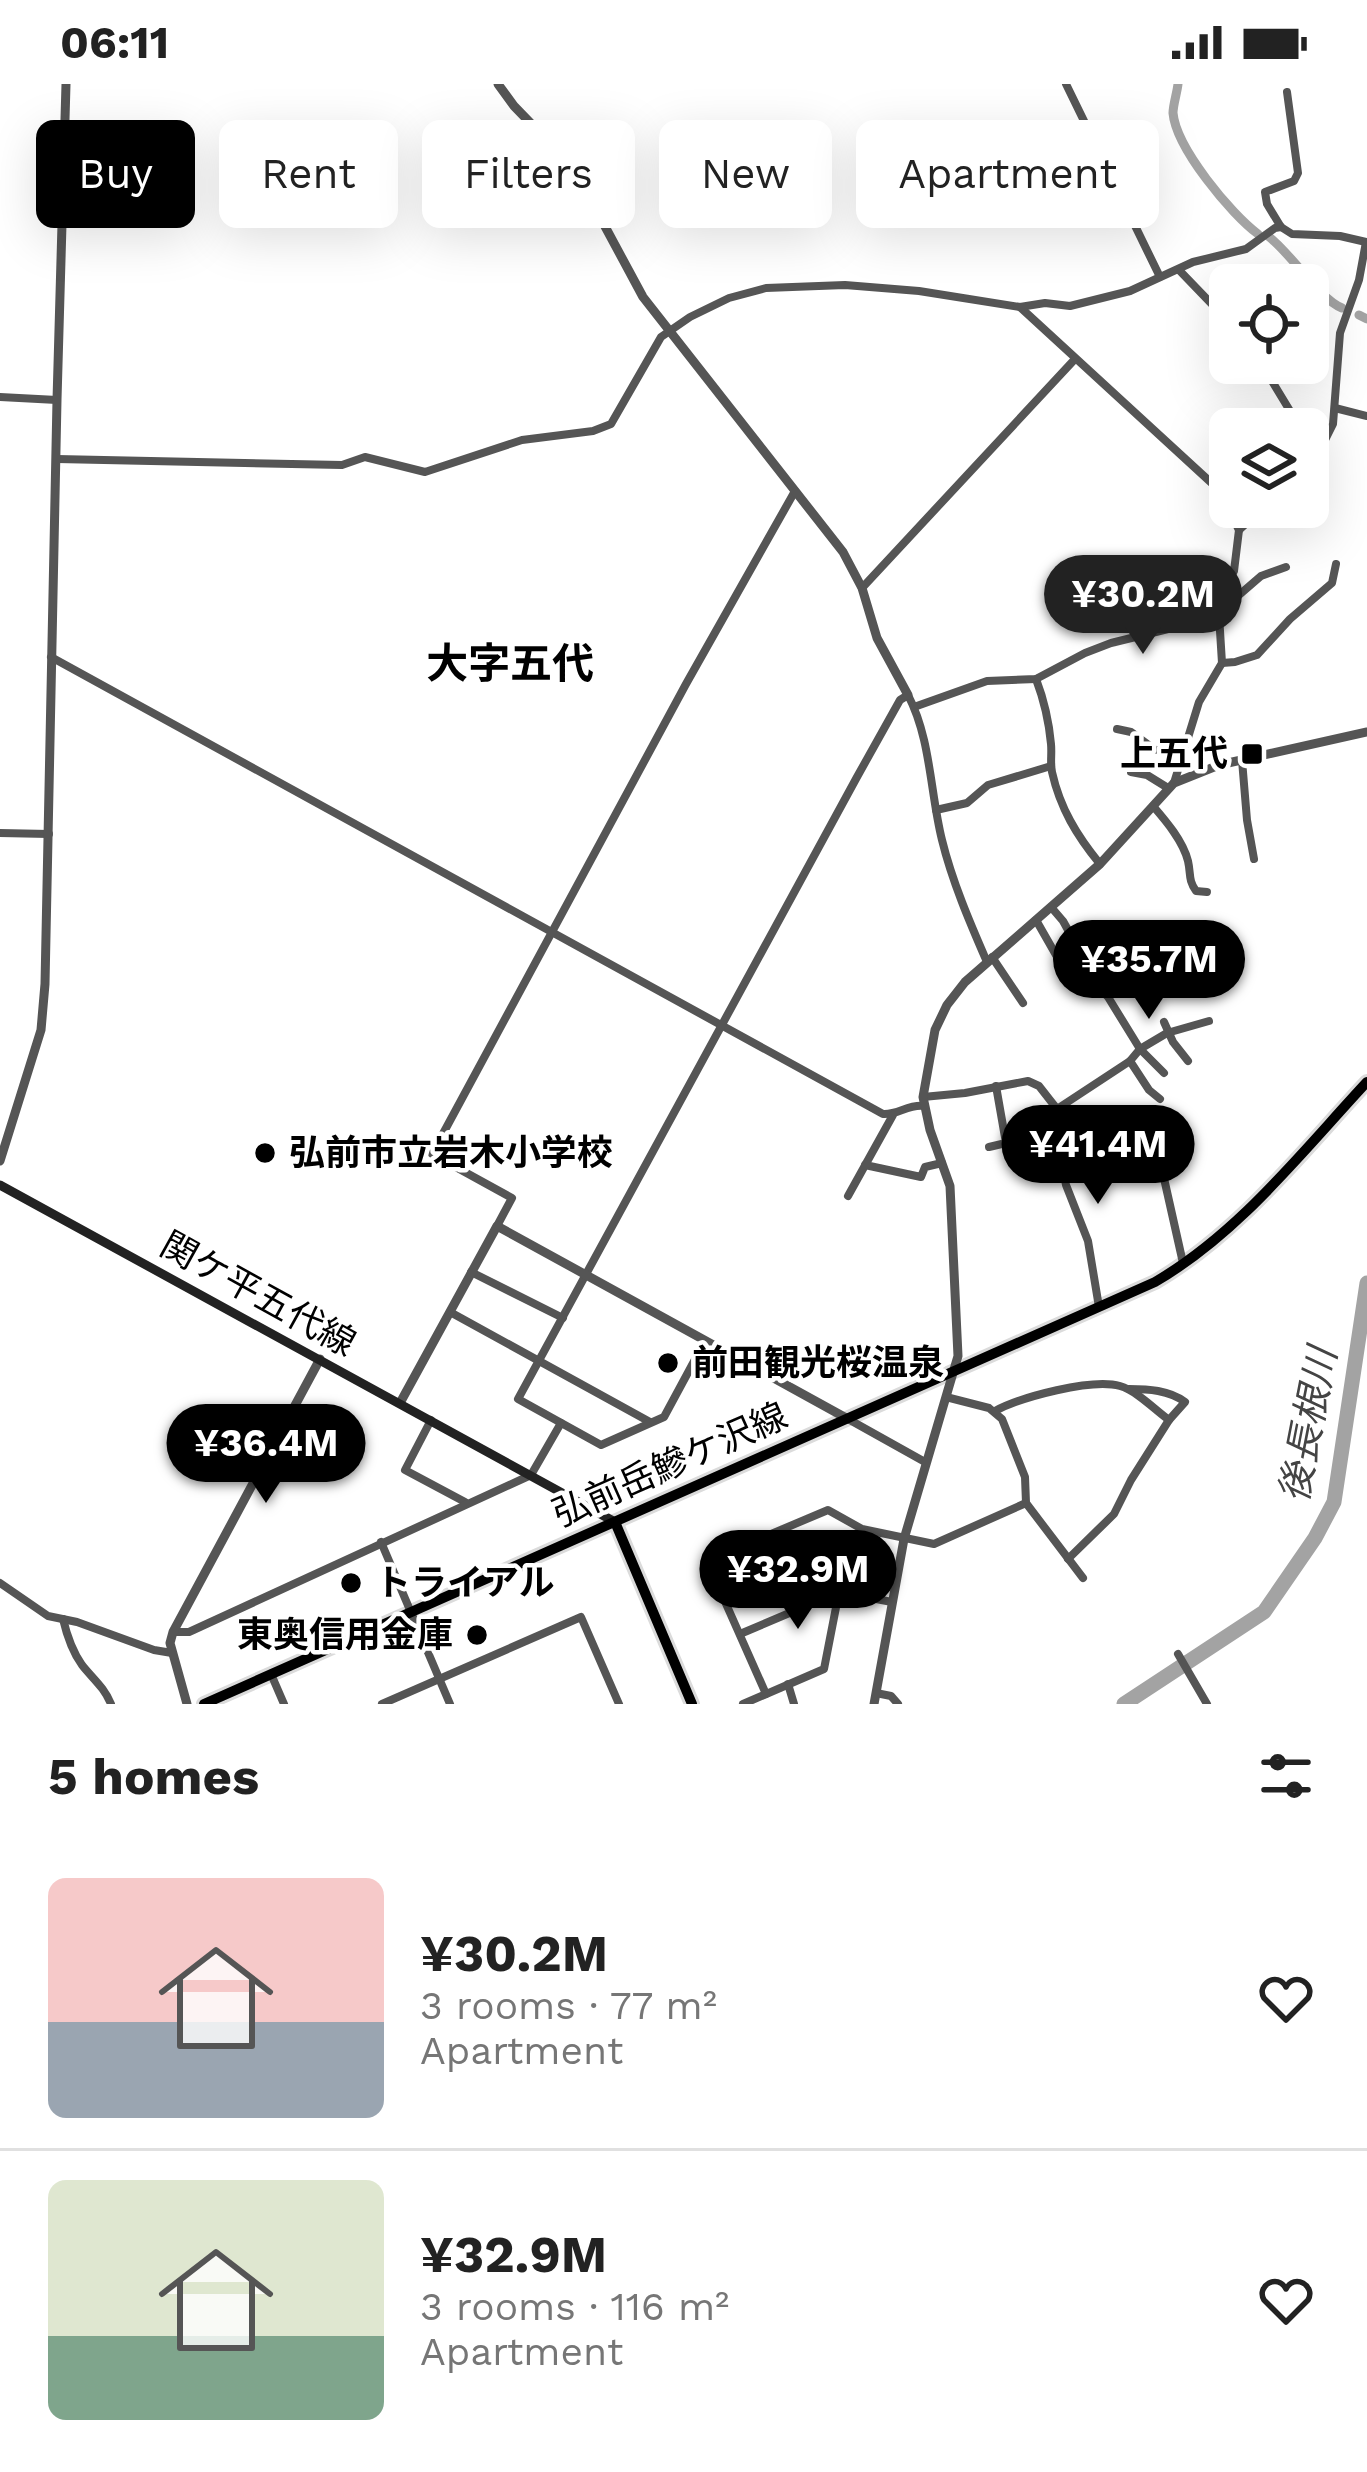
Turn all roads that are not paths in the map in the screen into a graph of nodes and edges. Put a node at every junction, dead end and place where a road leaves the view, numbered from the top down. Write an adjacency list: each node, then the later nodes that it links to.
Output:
1 (66, 84): 14 (street)
2 (498, 84): 11 (street)
3 (1066, 84): 8 (street)
4 (1287, 92): 5 (street)
5 (1281, 227): 6 (street); 7 (street)
6 (1367, 240): 15 (street)
7 (1178, 270): 8 (street); 9 (street)
8 (1160, 277): 10 (street)
9 (1209, 302)
10 (1020, 307): 11 (street); 12 (street)
11 (668, 332): 18 (street); 19 (street)
12 (1075, 359): 21 (street); 25 (street)
13 (0, 398): 14 (street)
14 (57, 400): 18 (street)
15 (1335, 408): 16 (street); 17 (street)
16 (1367, 416)
17 (1329, 432)
18 (57, 459): 28 (street)
19 (795, 490): 25 (street); 50 (street)
20 (1240, 528): 21 (street)
21 (1238, 530): 26 (street)
22 (1336, 564): 29 (street)
23 (1286, 567): 26 (street)
24 (1168, 569): 26 (street)
25 (862, 588): 31 (street)
26 (1218, 599): 27 (street)
27 (1218, 625): 29 (street); 30 (street)
28 (51, 657): 43 (street); 50 (street)
29 (1222, 663): 35 (street)
30 (1036, 679): 32 (street); 37 (street)
31 (908, 695): 32 (street); 59 (street)
32 (914, 707): 41 (street)
33 (1118, 729): 35 (street)
34 (1367, 732): 36 (street)
35 (1182, 757): 39 (street)
36 (1242, 760): 39 (street); 44 (street)
37 (1051, 766): 41 (street); 45 (street)
38 (1131, 772): 39 (street)
39 (1171, 785): 40 (street)
40 (1153, 806): 45 (street); 46 (street)
41 (937, 810): 52 (street)
42 (0, 833): 43 (street)
43 (50, 834): 72 (street)
44 (1254, 859)
45 (1100, 864): 47 (street)
46 (1207, 892)
47 (1051, 907): 48 (street); 54 (street)
48 (1036, 920): 52 (street); 53 (street)
49 (1141, 928): 54 (street)
50 (552, 933): 59 (street); 78 (street)
51 (1172, 957): 55 (street)
52 (990, 959): 56 (street); 68 (street)
53 (1060, 962)
54 (1081, 964): 55 (street)
55 (1102, 991): 61 (street)
56 (1023, 1003)
57 (1209, 1021): 60 (street)
58 (1164, 1022): 60 (street)
59 (722, 1025): 70 (street); 81 (street)
60 (1167, 1033): 61 (street); 63 (street)
61 (1140, 1049): 62 (street); 64 (street)
62 (1130, 1061): 67 (street); 69 (street)
63 (1188, 1061)
64 (1164, 1073)
65 (1367, 1082): 79 (main road, 弘前岳鰺ケ沢線)
66 (996, 1086): 68 (street); 69 (street); 71 (street)
67 (1160, 1100)
68 (924, 1102): 70 (street); 73 (street)
69 (1057, 1109): 82 (street)
70 (892, 1115): 74 (street)
71 (988, 1148)
72 (0, 1161)
73 (942, 1163): 74 (street); 88 (street)
74 (865, 1165): 77 (street)
75 (1161, 1165): 79 (street)
76 (0, 1185): 86 (main road, 関ケ平五代線)
77 (848, 1196)
78 (497, 1226): 80 (street); 81 (street)
79 (1184, 1265): 82 (main road, 弘前岳鰺ケ沢線)
80 (471, 1273): 83 (street); 84 (street)
81 (587, 1275): 84 (street); 85 (street)
82 (1099, 1309): 88 (main road, 弘前岳鰺ケ沢線)
83 (450, 1312): 87 (street); 91 (street)
84 (563, 1318): 87 (street)
85 (705, 1340): 93 (street); 97 (street)
86 (320, 1359): 91 (main road, 関ケ平五代線); 112 (street)
87 (540, 1359): 96 (street); 97 (street)
88 (953, 1373): 90 (street); 93 (main road, 弘前岳鰺ケ沢線)
89 (1127, 1389): 92 (street); 95 (street); 95 (street)
90 (945, 1396): 92 (street); 98 (street)
91 (400, 1402): 94 (main road, 関ケ平五代線)
92 (995, 1411): 101 (street)
93 (848, 1419): 98 (street); 102 (main road, 弘前岳鰺ケ沢線)
94 (431, 1420): 99 (main road, 関ケ平五代線); 100 (street)
95 (1169, 1420): 105 (street)
96 (561, 1423): 97 (street); 99 (street)
97 (652, 1423)
98 (925, 1462): 103 (street)
99 (531, 1474): 100 (street); 102 (main road, 関ケ平五代線)
100 (467, 1503): 104 (street)
101 (1026, 1503): 103 (street); 105 (street)
102 (615, 1522): 110 (main road, 弘前岳鰺ケ沢線); 128 (main road)
103 (904, 1539): 109 (street); 113 (street)
104 (381, 1542): 110 (street); 112 (street)
105 (1068, 1558): 106 (street)
106 (1083, 1578)
107 (0, 1583): 111 (street)
108 (839, 1592): 109 (street); 113 (street); 118 (street)
109 (892, 1602): 120 (street)
110 (412, 1612): 116 (main road, 弘前岳鰺ケ沢線); 117 (street)
111 (63, 1619): 114 (street); 121 (street)
112 (173, 1633): 114 (street)
113 (740, 1634): 119 (street)
114 (172, 1653): 122 (street)
115 (1178, 1654): 132 (street)
116 (271, 1674): 123 (main road, 弘前岳鰺ケ沢線); 124 (street)
117 (440, 1679): 125 (street); 126 (street); 127 (street)
118 (788, 1684): 119 (street); 130 (street)
119 (766, 1694): 129 (street)
120 (875, 1698): 131 (street)
121 (111, 1704)
122 (187, 1704)
123 (204, 1704)
124 (284, 1704)
125 (382, 1704)
126 (450, 1704)
127 (619, 1704)
128 (692, 1704)
129 (743, 1704)
130 (794, 1704)
131 (898, 1704)
132 (1208, 1704)

